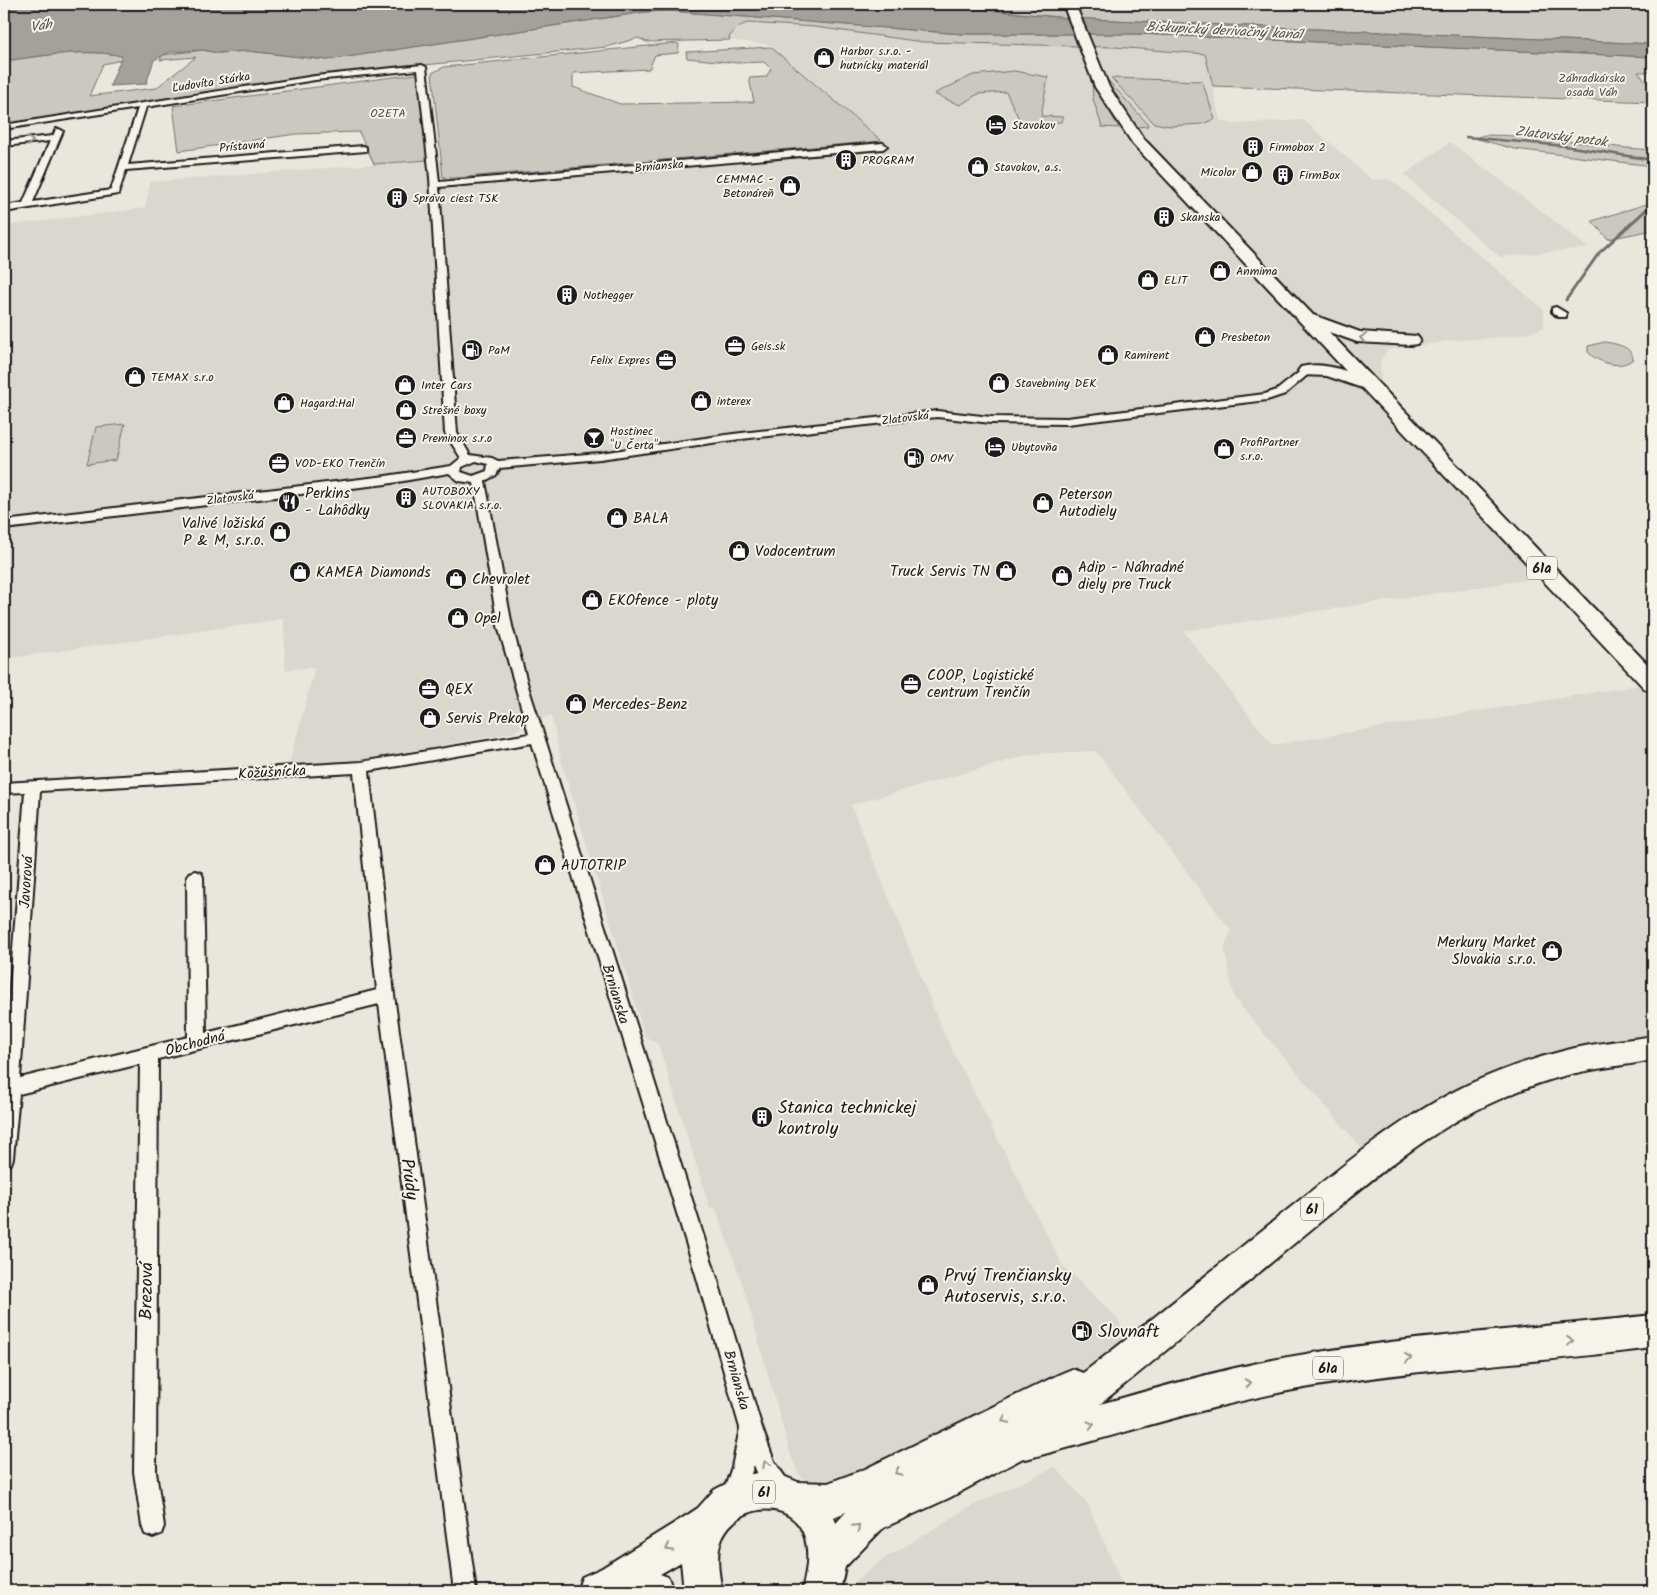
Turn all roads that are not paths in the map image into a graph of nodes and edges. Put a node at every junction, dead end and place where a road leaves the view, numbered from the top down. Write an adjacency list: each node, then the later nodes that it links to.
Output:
1 (1070, 4): 11 (main road, 61a)
2 (143, 104): 3 (street, Ľudovíta Stárka); 7 (street); 8 (street, Ľudovíta Stárka)
3 (4, 127)
4 (4, 142): 9 (street, one-way to 9)
5 (883, 146): 8 (street, Brnianska)
6 (363, 149): 7 (street, Prístavná)
7 (123, 168): 9 (street)
8 (435, 185): 15 (street)
9 (27, 205): 10 (street)
10 (4, 209)
11 (1298, 312): 12 (main road, 61a); 13 (main road, one-way to 11)
12 (1323, 339): 13 (main road, 61a); 14 (main road)
13 (1370, 369): 14 (main road); 20 (main road, 61a)
14 (1307, 371): 16 (street, Zlatovská)
15 (467, 459): 16 (street); 17 (street)
16 (495, 465): 18 (street)
17 (455, 469): 18 (street); 19 (street, Zlatovská)
18 (480, 479): 21 (street, Brnianska)
19 (4, 525)
20 (1653, 684)
21 (538, 737): 22 (street, Kožušnícka); 35 (street, Brnianska)
22 (361, 767): 23 (street, Kožušnícka); 26 (street, Prúdy)
23 (33, 786): 24 (street, Kožušnícka); 27 (street, Javorová)
24 (4, 788)
25 (195, 878): 28 (street)
26 (386, 995): 28 (street, Obchodná); 42 (street, Prúdy)
27 (10, 1031): 31 (street, Javorová)
28 (197, 1041): 30 (street, Obchodná)
29 (1653, 1048): 34 (main road, 61)
30 (149, 1055): 31 (street, Obchodná); 39 (street, Brezová)
31 (6, 1090): 32 (street, Javorová)
32 (4, 1158)
33 (1653, 1332): 36 (main road, 61a, one-way to 33)
34 (1157, 1338): 36 (main road, 61); 37 (main road, 61, one-way to 37)
35 (751, 1428): 37 (street, Brnianska, one-way to 35); 38 (street)
36 (1010, 1445): 40 (main road, 61, one-way to 36)
37 (792, 1498): 38 (main road, 61); 40 (main road, 61)
38 (720, 1512): 41 (main road, 61, one-way to 41); 44 (main road)
39 (152, 1526)
40 (828, 1556): 45 (main road, 61)
41 (603, 1589): 43 (main road, 61)
42 (465, 1591)
43 (654, 1591)
44 (704, 1591)
45 (821, 1591)

